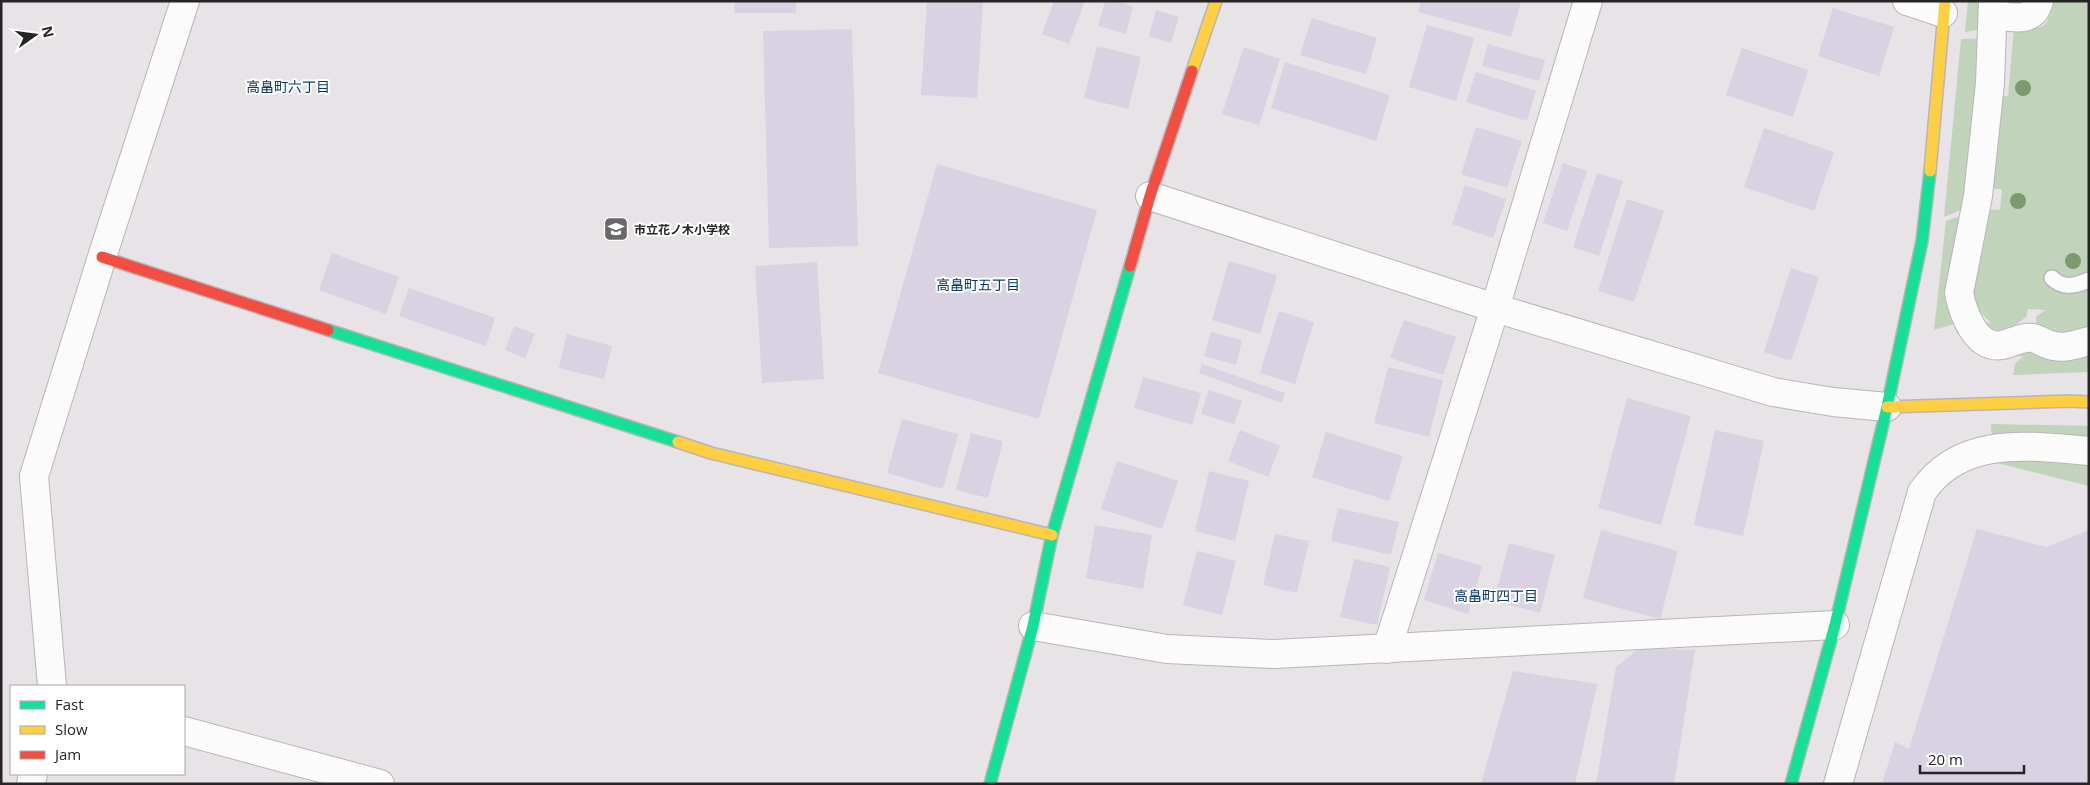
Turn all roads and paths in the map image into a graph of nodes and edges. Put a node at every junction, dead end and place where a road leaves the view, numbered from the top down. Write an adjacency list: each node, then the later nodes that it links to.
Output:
1 (186, 1): 9 (street)
2 (1216, 1): 8 (street)
3 (1588, 1): 12 (street)
4 (1907, 1): 6 (street)
5 (2039, 1): 7 (street)
6 (1944, 7): 15 (street)
7 (1993, 8): 13 (street)
8 (1150, 196): 12 (street); 17 (street)
9 (102, 257): 17 (street); 21 (street)
10 (2052, 278): 11 (lane)
11 (2089, 280)
12 (1495, 308): 15 (street); 20 (street)
13 (2089, 341)
14 (2089, 402): 15 (street)
15 (1888, 407): 18 (street)
16 (2089, 451): 26 (street)
17 (1052, 535): 19 (street)
18 (1835, 625): 20 (street); 25 (street)
19 (1033, 626): 20 (street); 24 (street)
20 (1387, 649)
21 (52, 685)
22 (185, 730): 23 (street)
23 (380, 784)
24 (990, 784)
25 (1791, 784)
26 (1838, 784)

